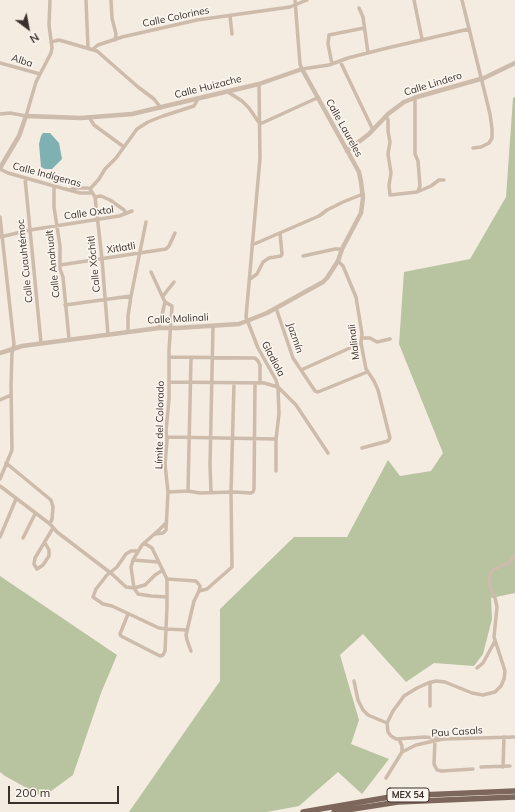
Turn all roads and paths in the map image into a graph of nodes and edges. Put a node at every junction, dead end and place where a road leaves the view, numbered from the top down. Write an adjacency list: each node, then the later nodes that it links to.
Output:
1 (50, 0): 15 (street)
2 (86, 0): 16 (street)
3 (111, 0): 14 (street)
4 (307, 0): 7 (street, Calle Colorines)
5 (414, 0): 13 (street)
6 (462, 0): 11 (street)
7 (295, 2): 9 (street, Calle Colorines); 23 (street, Calle Laureles)
8 (359, 8): 10 (street)
9 (230, 16): 12 (street); 14 (street, Calle Colorines)
10 (364, 28): 18 (street); 21 (street)
11 (469, 28): 13 (street, Calle Huizache); 25 (street)
12 (232, 34)
13 (422, 39): 18 (street, Calle Huizache)
14 (115, 40): 17 (street, Calle Colorines)
15 (51, 42): 16 (street); 24 (street)
16 (88, 48): 17 (street)
17 (93, 49): 31 (street)
18 (368, 53): 19 (street, Calle Huizache)
19 (340, 61): 21 (street, Calle Huizache); 37 (street)
20 (0, 62): 24 (street, Alba)
21 (332, 64): 23 (street, Calle Huizache)
22 (515, 64): 25 (street, Calle Lindero)
23 (302, 69): 26 (street, Calle Huizache); 29 (street, Calle Laureles)
24 (40, 74): 33 (street)
25 (481, 80): 28 (street, Calle Lindero); 39 (street)
26 (259, 84): 27 (street, Calle Huizache); 36 (street)
27 (228, 92): 30 (street, Calle Huizache); 36 (street)
28 (415, 97): 34 (street, Calle Lindero); 46 (street)
29 (317, 98): 36 (street); 40 (street, Calle Laureles)
30 (198, 99): 31 (street, Calle Huizache); 38 (street)
31 (161, 108): 35 (street, Calle Huizache)
32 (0, 114): 33 (street, Calle Huizache)
33 (26, 116): 35 (street, Calle Huizache); 41 (street)
34 (386, 116): 37 (street, Calle Lindero); 46 (street)
35 (88, 117): 38 (street)
36 (260, 124): 59 (street)
37 (374, 130): 40 (street, Calle Lindero)
38 (124, 147): 45 (street)
39 (473, 148)
40 (347, 151): 47 (street, Calle Laureles)
41 (0, 168): 42 (street, Calle Indígenas)
42 (25, 178): 44 (street, Calle Indígenas); 55 (street, Calle Cuauhtémoc)
43 (444, 180): 46 (street)
44 (54, 186): 45 (street, Calle Indígenas); 54 (street, Calle Anahualt)
45 (91, 191): 48 (street)
46 (418, 191)
47 (363, 194): 57 (street); 60 (street, Calle Laureles)
48 (95, 197): 50 (street); 52 (street, Calle Xóchitl)
49 (132, 211): 50 (street, Calle Oxtol)
50 (126, 213): 52 (street, Calle Oxtol)
51 (0, 217): 58 (street)
52 (97, 220): 54 (street, Calle Oxtol); 63 (street, Calle Xóchitl)
53 (146, 222): 61 (street)
54 (57, 226): 55 (street, Calle Oxtol); 65 (street, Calle Anahualt)
55 (30, 230): 58 (street, Calle Oxtol); 84 (street, Calle Cuauhtémoc)
56 (175, 233): 61 (street, Xitlatli)
57 (280, 233): 59 (street); 67 (street)
58 (1, 236): 86 (street)
59 (252, 245): 67 (street)
60 (342, 249): 62 (street); 64 (street, Calle Laureles)
61 (139, 253): 63 (street, Xitlatli); 69 (street)
62 (304, 256)
63 (102, 259): 65 (street, Xitlatli); 71 (street, Calle Xóchitl)
64 (338, 261): 74 (street, Calle Malinali); 81 (street, Malinali)
65 (60, 265): 73 (street, Calle Anahualt)
66 (151, 272): 70 (street)
67 (250, 279): 75 (street)
68 (174, 282): 70 (street)
69 (131, 296): 71 (street); 79 (street)
70 (163, 296): 72 (street)
71 (105, 299): 73 (street); 80 (street, Calle Xóchitl)
72 (165, 302): 77 (street); 78 (street, Límite del Colorado)
73 (65, 305): 82 (street, Calle Anahualt)
74 (276, 308): 75 (street, Calle Malinali); 93 (street, Jazmín)
75 (247, 320): 76 (street, Calle Malinali); 88 (street, Gladiola)
76 (213, 326): 78 (street, Calle Malinali); 90 (street)
77 (159, 328): 78 (street, Calle Malinali); 79 (street, Calle Malinali)
78 (170, 328): 89 (street, Límite del Colorado)
79 (128, 332): 80 (street, Calle Malinali)
80 (108, 335): 82 (street, Calle Malinali)
81 (362, 338): 83 (street); 85 (street, Malinali)
82 (69, 339): 84 (street, Calle Malinali)
83 (390, 339)
84 (41, 343): 86 (street, Calle Malinali)
85 (361, 343): 93 (street); 94 (street, Malinali)
86 (13, 348): 87 (street, Calle Malinali); 102 (street)
87 (0, 353)
88 (262, 355): 92 (street); 101 (street, Gladiola)
89 (169, 357): 91 (street); 95 (street, Límite del Colorado)
90 (212, 357): 91 (street); 92 (street); 97 (street)
91 (191, 358): 96 (street)
92 (257, 359): 100 (street)
93 (301, 370): 94 (street, Jazmín)
94 (367, 372): 110 (street, Malinali)
95 (169, 382): 96 (street); 104 (street, Límite del Colorado)
96 (190, 382): 97 (street); 105 (street)
97 (212, 383): 98 (street); 106 (street)
98 (234, 383): 99 (street); 107 (street)
99 (255, 383): 100 (street); 108 (street)
100 (260, 383): 101 (street)
101 (278, 386): 109 (street); 111 (street, Gladiola)
102 (11, 395): 103 (street); 112 (street)
103 (0, 400)
104 (167, 437): 105 (street); 117 (street, Límite del Colorado)
105 (189, 437): 106 (street); 116 (street)
106 (210, 438): 107 (street); 118 (street)
107 (233, 438): 108 (street); 119 (street)
108 (255, 439): 109 (street); 119 (street)
109 (276, 439): 113 (street)
110 (362, 448)
111 (328, 453)
112 (6, 463): 114 (street); 122 (street)
113 (276, 471)
114 (0, 479)
115 (0, 486): 120 (street)
116 (188, 491): 117 (street); 118 (street)
117 (168, 492): 127 (street, Límite del Colorado)
118 (211, 492): 119 (street)
119 (231, 492): 136 (street)
120 (16, 499): 121 (street); 124 (street)
121 (35, 514): 122 (street); 125 (street)
122 (50, 524): 123 (street)
123 (53, 528): 126 (street); 133 (street)
124 (0, 537)
125 (24, 538)
126 (45, 543): 126 (street)
127 (144, 543): 128 (street); 131 (street)
128 (137, 551): 130 (street); 133 (street)
129 (515, 555): 141 (street)
130 (133, 560): 131 (street); 135 (street)
131 (158, 562): 132 (street)
132 (163, 570): 134 (street); 135 (street)
133 (109, 572): 135 (street); 138 (street)
134 (167, 579): 136 (street); 137 (street)
135 (134, 588): 137 (street)
136 (199, 591): 140 (street)
137 (167, 597): 139 (street)
138 (128, 614): 139 (street); 139 (street)
139 (166, 629): 140 (street)
140 (187, 630): 142 (street)
141 (495, 641): 143 (street); 145 (street)
142 (191, 651)
143 (477, 668)
144 (354, 681): 147 (street)
145 (430, 682): 146 (street); 147 (street)
146 (430, 706)
147 (387, 723): 152 (street)
148 (504, 737): 149 (street, Pau Casals); 151 (street, Pau Casals); 157 (street)
149 (515, 737)
150 (417, 738): 151 (street); 152 (street); 153 (street)
151 (435, 739): 153 (street, Pau Casals); 158 (street)
152 (399, 740): 154 (street)
153 (411, 747): 154 (street, Pau Casals)
154 (402, 752): 159 (street)
155 (510, 766): 157 (street)
156 (481, 767): 157 (street)
157 (503, 767)
158 (473, 769)
159 (386, 778)
160 (515, 791): 162 (main road, MEX 54)
161 (515, 797): 163 (main road, MEX 54)
162 (303, 812)
163 (334, 812)

